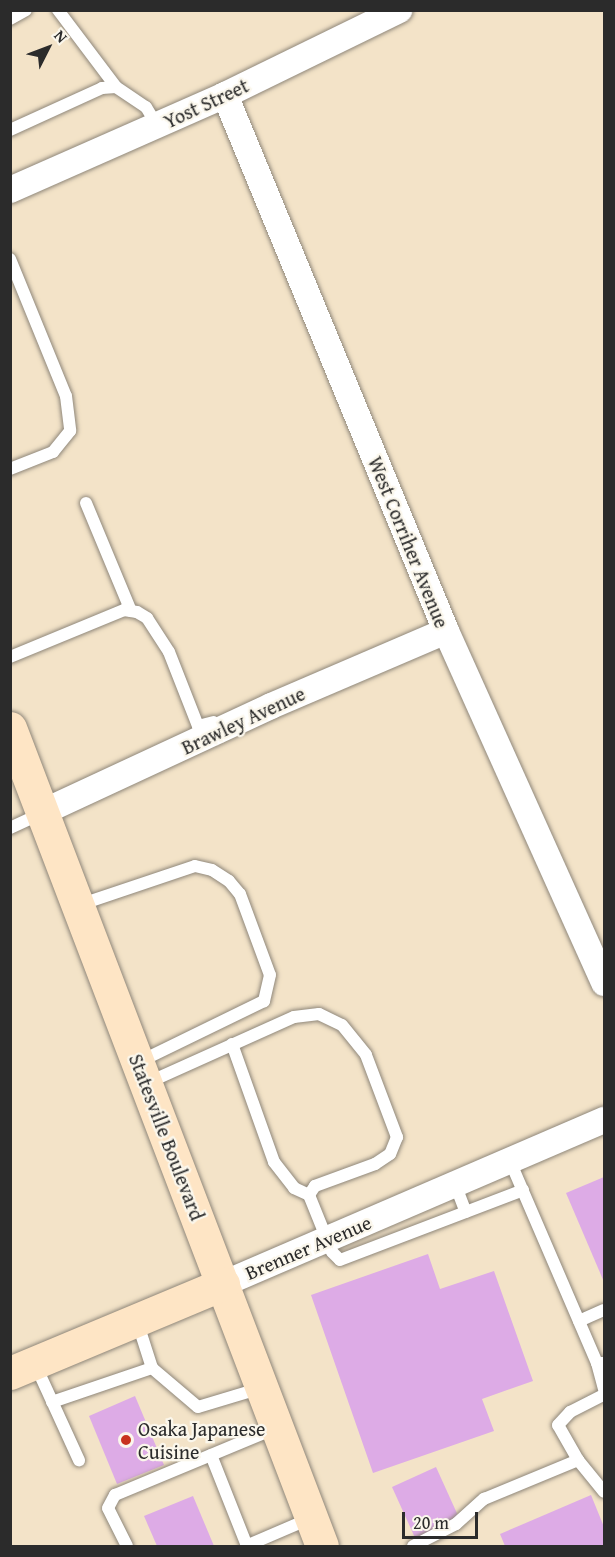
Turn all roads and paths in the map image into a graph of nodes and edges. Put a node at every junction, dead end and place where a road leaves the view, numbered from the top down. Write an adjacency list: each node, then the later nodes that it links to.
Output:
1 (27, 10): 4 (lane)
2 (58, 10): 5 (lane)
3 (399, 10): 6 (street, Yost Street)
4 (10, 19)
5 (116, 87): 7 (lane); 8 (lane)
6 (225, 95): 7 (street, Yost Street); 14 (street, West Corriher Avenue)
7 (157, 125): 9 (street, Yost Street)
8 (10, 130)
9 (10, 190)
10 (10, 259): 11 (lane)
11 (10, 469)
12 (86, 503): 13 (lane)
13 (131, 611): 15 (lane); 16 (lane)
14 (446, 631): 16 (street, Brawley Avenue); 21 (street, West Corriher Avenue)
15 (10, 657)
16 (271, 706): 18 (street, Brawley Avenue)
17 (12, 738): 18 (main road, Statesville Boulevard)
18 (43, 812): 19 (lane); 20 (main road, Statesville Boulevard)
19 (10, 828)
20 (78, 906): 23 (main road, Statesville Boulevard); 23 (lane)
21 (604, 983)
22 (232, 1044): 23 (lane); 28 (lane); 28 (lane)
23 (142, 1073): 31 (main road, Statesville Boulevard)
24 (604, 1120): 25 (street, Brenner Avenue)
25 (510, 1161): 26 (street, Brenner Avenue); 27 (lane)
26 (455, 1184): 29 (lane); 30 (street, Brenner Avenue)
27 (523, 1190): 29 (lane); 34 (lane)
28 (309, 1195): 30 (lane)
29 (466, 1212): 30 (lane)
30 (327, 1240): 31 (street, Brenner Avenue)
31 (223, 1284): 33 (main road, Brenner Avenue); 38 (main road, Statesville Boulevard)
32 (604, 1310): 34 (lane)
33 (136, 1320): 36 (main road, Brenner Avenue); 37 (lane)
34 (579, 1321): 35 (lane)
35 (601, 1363): 39 (lane)
36 (22, 1368): 41 (lane)
37 (152, 1368): 38 (lane); 41 (lane)
38 (262, 1388): 42 (main road, Statesville Boulevard)
39 (604, 1390)
40 (604, 1395): 45 (lane)
41 (52, 1402): 44 (lane)
42 (277, 1427): 43 (lane); 47 (main road, Statesville Boulevard)
43 (211, 1455): 48 (lane); 49 (lane)
44 (79, 1460)
45 (578, 1460): 46 (lane); 50 (lane)
46 (604, 1492)
47 (316, 1532): 49 (lane)
48 (127, 1546)
49 (247, 1546)
50 (412, 1546)

